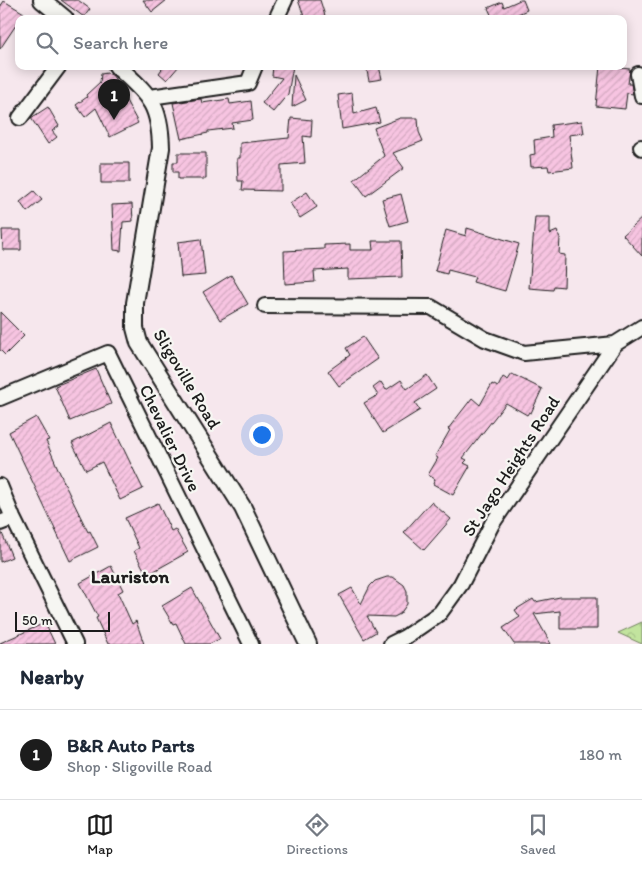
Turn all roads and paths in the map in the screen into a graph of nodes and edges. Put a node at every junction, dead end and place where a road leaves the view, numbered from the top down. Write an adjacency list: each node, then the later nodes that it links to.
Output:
1 (42, 0): 3 (street)
2 (285, 0): 4 (street)
3 (60, 15)
4 (278, 15)
5 (56, 70): 11 (street)
6 (121, 70): 10 (street, Sligoville Road)
7 (253, 70): 10 (street)
8 (638, 74): 9 (street)
9 (642, 96)
10 (150, 97): 21 (street, Sligoville Road)
11 (20, 118)
12 (265, 306): 14 (street)
13 (642, 327): 14 (street, St Jago Heights Road)
14 (615, 344): 18 (street, St Jago Heights Road)
15 (0, 398): 20 (street, Chevalier Drive)
16 (0, 486): 17 (street)
17 (7, 521): 19 (street)
18 (407, 641): 22 (street, St Jago Heights Road)
19 (75, 644)
20 (251, 644)
21 (308, 644)
22 (391, 644)

